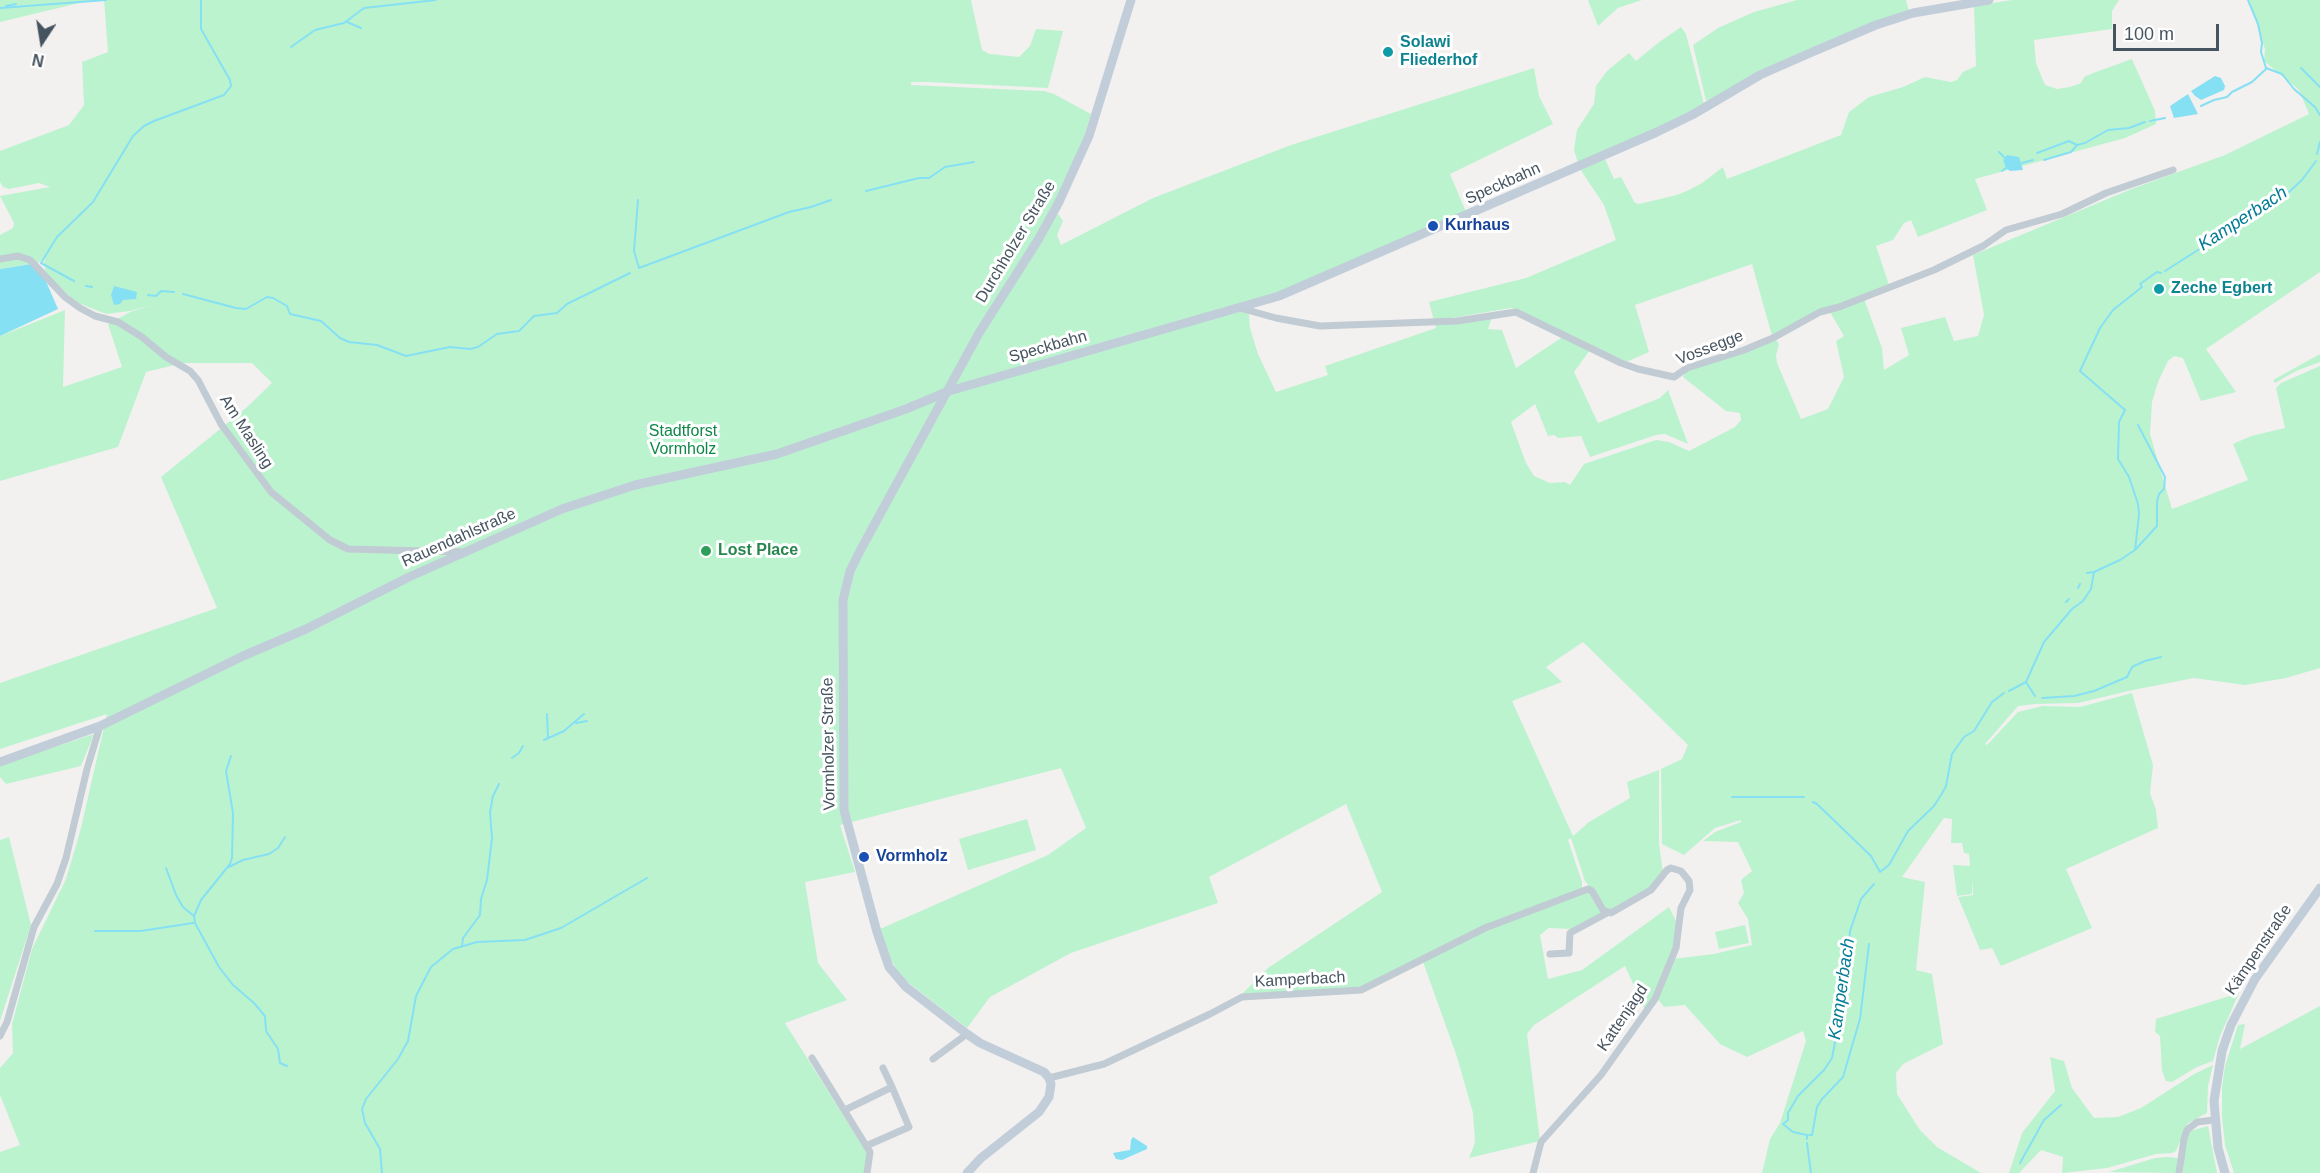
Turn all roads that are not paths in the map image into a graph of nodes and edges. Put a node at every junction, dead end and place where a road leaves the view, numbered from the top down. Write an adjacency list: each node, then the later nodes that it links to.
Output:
1 (1131, 0): 6 (street, Durchholzer Straße)
2 (1989, 0): 5 (street, Speckbahn)
3 (2173, 170): 5 (street, Vossegge)
4 (0, 259): 7 (street, Am Masling)
5 (1238, 308): 6 (street, Speckbahn)
6 (949, 390): 7 (street, Rauendahlstraße); 13 (street, Vormholzer Straße)
7 (467, 552): 8 (street, Rauendahlstraße)
8 (100, 726): 9 (street, Rauendahlstraße); 14 (street)
9 (0, 762)
10 (2320, 888): 21 (street, Kämpenstraße)
11 (1607, 913): 12 (street); 18 (street, Kamperbach); 25 (street, Kattenjagd)
12 (1550, 954)
13 (967, 1034): 16 (street); 18 (street, Vormholzer Straße)
14 (0, 1036)
15 (812, 1058): 20 (street)
16 (933, 1059)
17 (883, 1068): 19 (street)
18 (1049, 1078): 24 (street)
19 (892, 1087): 20 (street); 22 (street)
20 (845, 1110): 22 (street)
21 (2214, 1120): 26 (street); 27 (street, Kämpenstraße)
22 (866, 1146): 23 (street)
23 (867, 1173)
24 (966, 1173)
25 (1533, 1173)
26 (2179, 1173)
27 (2225, 1173)

